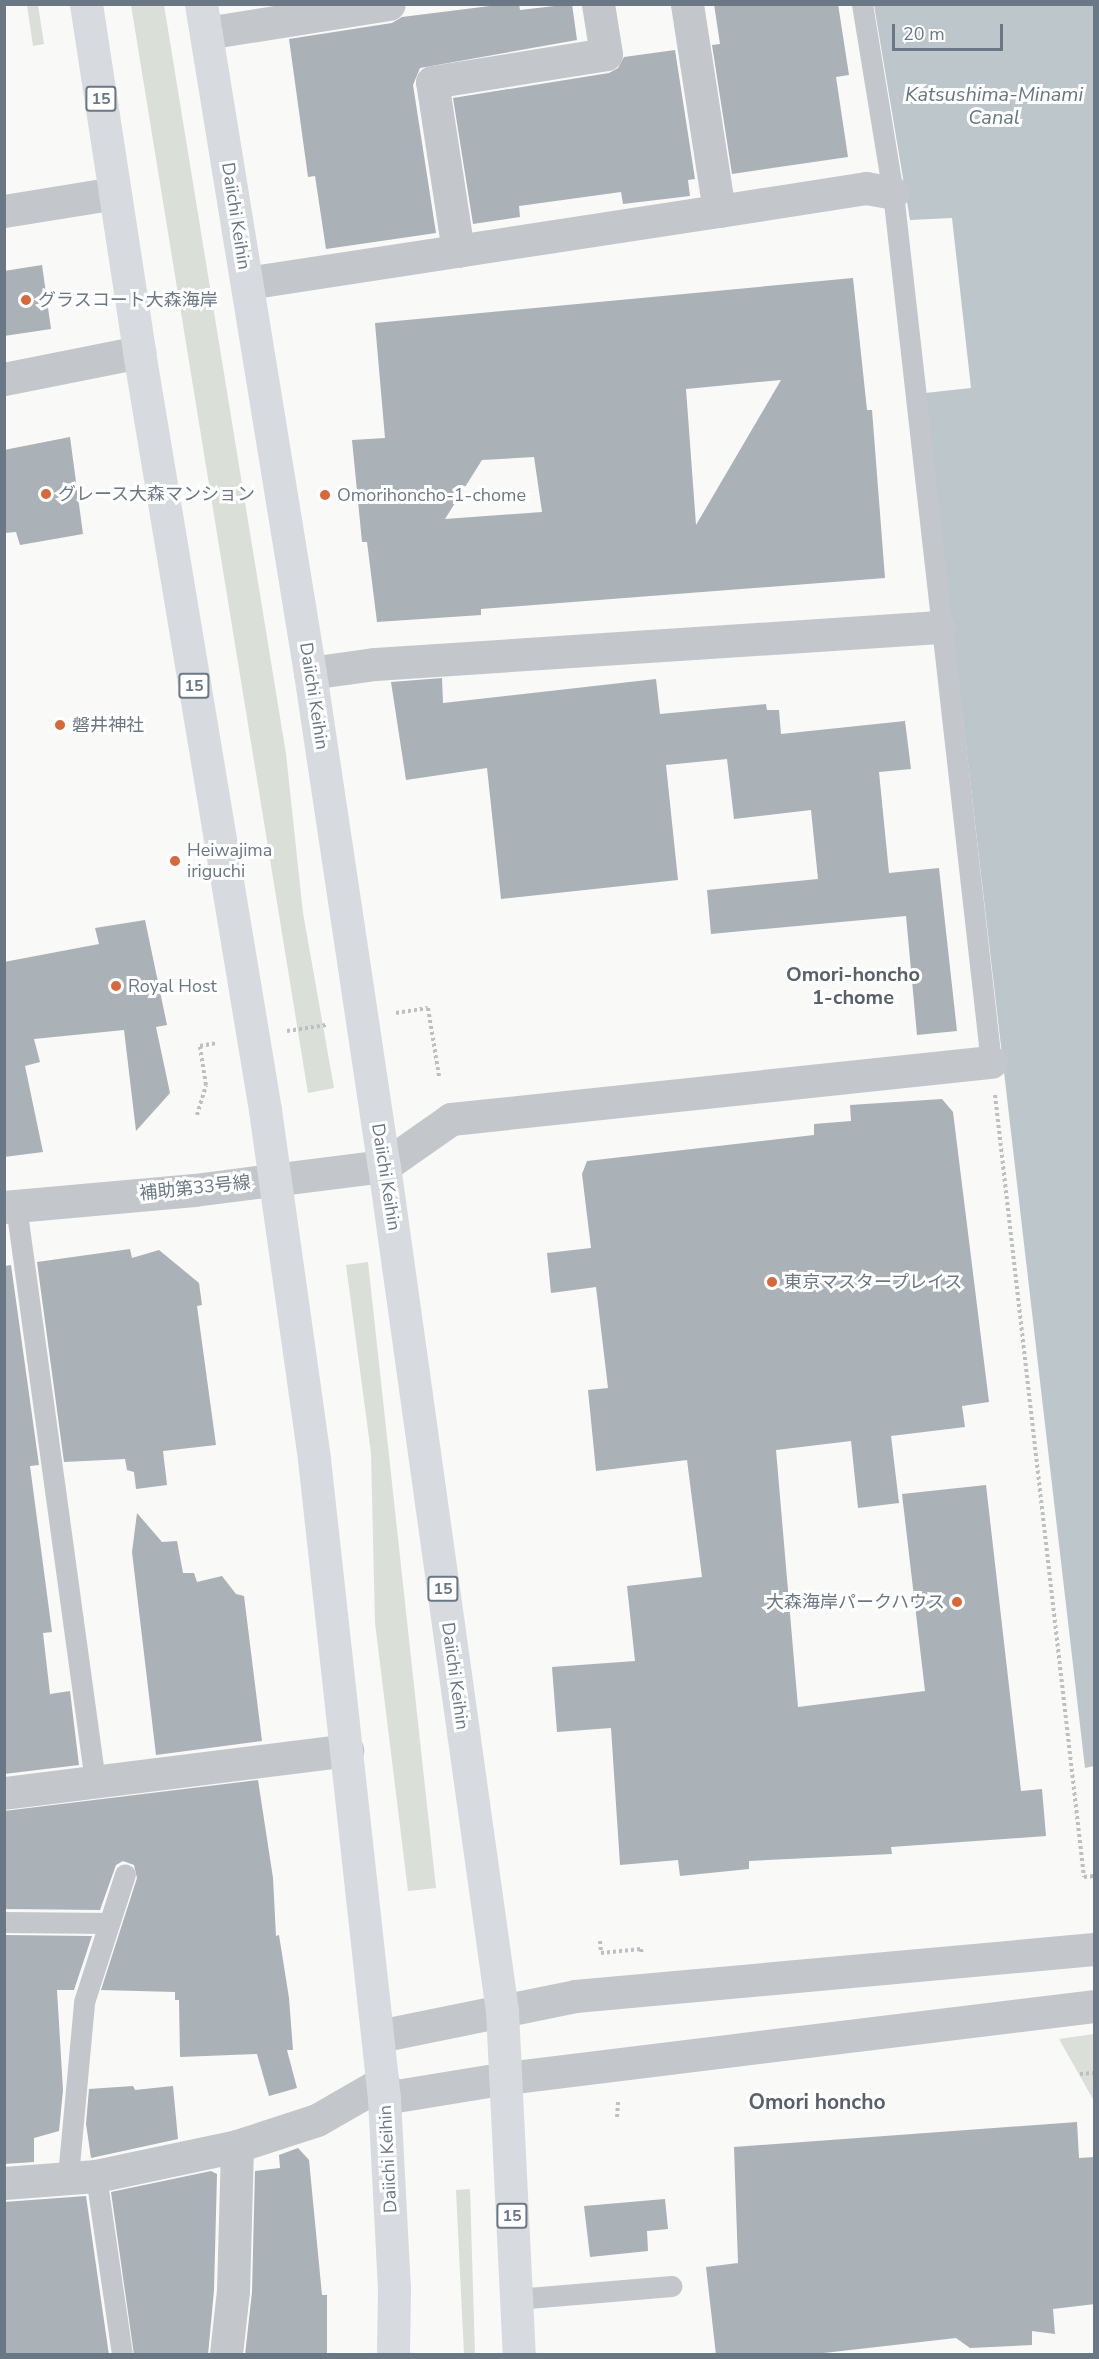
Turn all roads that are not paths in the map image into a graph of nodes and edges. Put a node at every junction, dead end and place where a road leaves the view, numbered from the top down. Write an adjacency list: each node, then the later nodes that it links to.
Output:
1 (86, 4): 7 (highway, Daiichi Keihin / 15)
2 (389, 4): 6 (street)
3 (598, 4): 11 (street)
4 (687, 4): 10 (street)
5 (862, 4): 8 (lane)
6 (204, 19): 12 (highway, Daiichi Keihin / 15)
7 (115, 193): 9 (street); 13 (highway, Daiichi Keihin / 15)
8 (893, 193): 10 (street); 15 (lane)
9 (4, 211)
10 (719, 211): 11 (street)
11 (458, 251): 12 (street)
12 (247, 283): 16 (highway, Daiichi Keihin / 15)
13 (139, 352): 14 (street); 19 (highway, Daiichi Keihin / 15)
14 (4, 379)
15 (939, 627): 16 (street); 17 (lane)
16 (310, 673): 18 (highway, Daiichi Keihin / 15)
17 (991, 1062): 18 (street)
18 (384, 1166): 19 (street, 補助第33号線); 29 (highway, Daiichi Keihin / 15)
19 (275, 1179): 20 (street, 補助第33号線); 21 (highway, Daiichi Keihin / 15)
20 (10, 1206): 22 (lane)
21 (347, 1750): 22 (street); 30 (highway, Daiichi Keihin / 15)
22 (95, 1781): 23 (street)
23 (4, 1793)
24 (125, 1874): 26 (lane)
25 (4, 1922): 26 (lane)
26 (107, 1923): 34 (lane)
27 (1095, 1949): 29 (street)
28 (1095, 2006): 31 (street)
29 (501, 2011): 30 (street); 31 (highway, Daiichi Keihin / 15)
30 (379, 2036): 32 (highway, Daiichi Keihin / 15)
31 (506, 2078): 32 (street); 37 (highway, Daiichi Keihin / 15)
32 (384, 2090): 33 (street); 40 (highway, Daiichi Keihin / 15)
33 (237, 2146): 34 (street); 39 (street)
34 (82, 2176): 35 (street); 38 (lane)
35 (4, 2183)
36 (671, 2286): 37 (lane)
37 (516, 2299): 41 (highway, Daiichi Keihin / 15)
38 (122, 2355)
39 (226, 2355)
40 (393, 2355)
41 (519, 2355)

